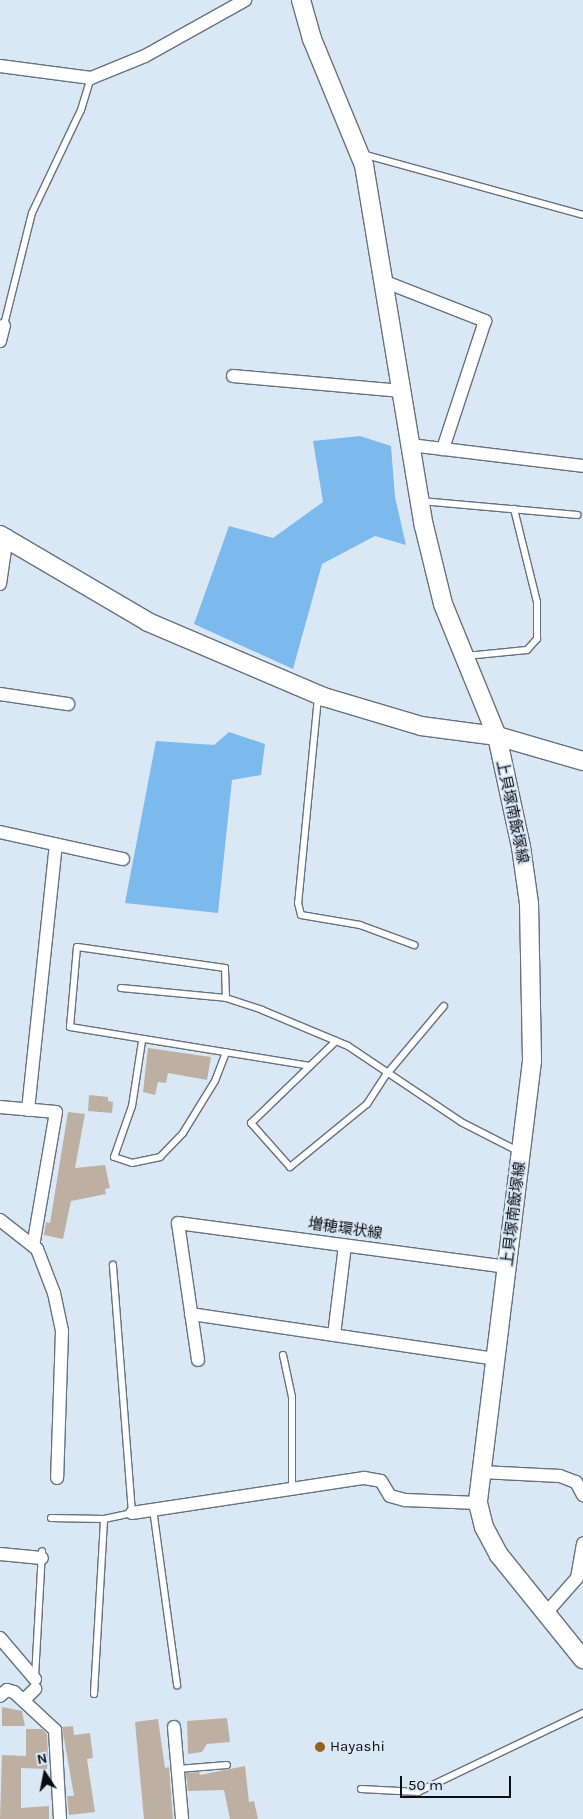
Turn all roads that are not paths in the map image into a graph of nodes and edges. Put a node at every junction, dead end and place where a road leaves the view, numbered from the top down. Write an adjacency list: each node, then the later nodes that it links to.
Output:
1 (245, 0): 4 (street)
2 (301, 0): 5 (street, 上貝塚南飯塚線)
3 (0, 66): 4 (street)
4 (91, 78): 8 (lane)
5 (359, 153): 6 (lane); 7 (street, 上貝塚南飯塚線)
6 (583, 215)
7 (383, 281): 11 (street, 上貝塚南飯塚線); 13 (street)
8 (4, 325): 9 (street)
9 (0, 341)
10 (233, 376): 11 (street)
11 (401, 391): 12 (street, 上貝塚南飯塚線)
12 (410, 445): 13 (street); 15 (street, 上貝塚南飯塚線)
13 (443, 448): 14 (street)
14 (583, 466)
15 (420, 501): 16 (lane); 20 (street, 上貝塚南飯塚線)
16 (514, 509): 17 (lane); 20 (lane)
17 (577, 515)
18 (3, 535): 19 (street); 22 (street)
19 (0, 584)
20 (464, 656): 24 (street, 上貝塚南飯塚線)
21 (0, 694): 23 (street)
22 (318, 694): 24 (street); 29 (lane)
23 (68, 704)
24 (497, 736): 25 (street); 40 (street, 上貝塚南飯塚線)
25 (583, 761)
26 (0, 832): 27 (street)
27 (56, 844): 28 (street); 39 (street)
28 (123, 859)
29 (414, 945)
30 (122, 988): 31 (lane)
31 (226, 998): 33 (lane); 34 (lane)
32 (444, 1006): 37 (lane)
33 (142, 1041): 35 (lane); 35 (lane)
34 (336, 1041): 36 (lane); 37 (lane)
35 (226, 1052): 36 (lane)
36 (310, 1066): 37 (lane)
37 (386, 1075): 40 (lane)
38 (0, 1107): 39 (street)
39 (28, 1110): 42 (street)
40 (521, 1152): 45 (street, 上貝塚南飯塚線)
41 (0, 1220): 42 (street)
42 (33, 1246): 52 (street)
43 (345, 1246): 45 (street, 増穂環状線); 46 (street, 増穂環状線); 47 (street)
44 (113, 1264): 57 (lane)
45 (507, 1268): 49 (street, 上貝塚南飯塚線)
46 (191, 1314): 47 (street); 50 (street)
47 (334, 1335): 49 (street)
48 (283, 1355): 53 (lane)
49 (496, 1359): 51 (street, 上貝塚南飯塚線)
50 (198, 1360)
51 (482, 1472): 54 (street); 55 (street, 上貝塚南飯塚線)
52 (57, 1478)
53 (292, 1489): 55 (street); 56 (street)
54 (583, 1495)
55 (478, 1503): 63 (street, 上貝塚南飯塚線)
56 (153, 1509): 57 (street); 67 (lane)
57 (132, 1513): 59 (lane)
58 (51, 1518): 59 (lane)
59 (104, 1519): 68 (lane)
60 (583, 1544): 63 (street)
61 (0, 1554): 62 (street)
62 (42, 1555): 66 (lane)
63 (547, 1612): 65 (street, 上貝塚南飯塚線)
64 (0, 1638): 66 (street)
65 (583, 1659)
66 (35, 1684): 70 (street)
67 (177, 1685)
68 (94, 1694)
69 (0, 1696): 70 (street)
70 (24, 1700): 76 (street)
71 (583, 1713): 75 (lane)
72 (174, 1727): 74 (street)
73 (227, 1765): 74 (lane)
74 (178, 1769): 77 (street)
75 (361, 1789)
76 (60, 1819)
77 (182, 1819)

